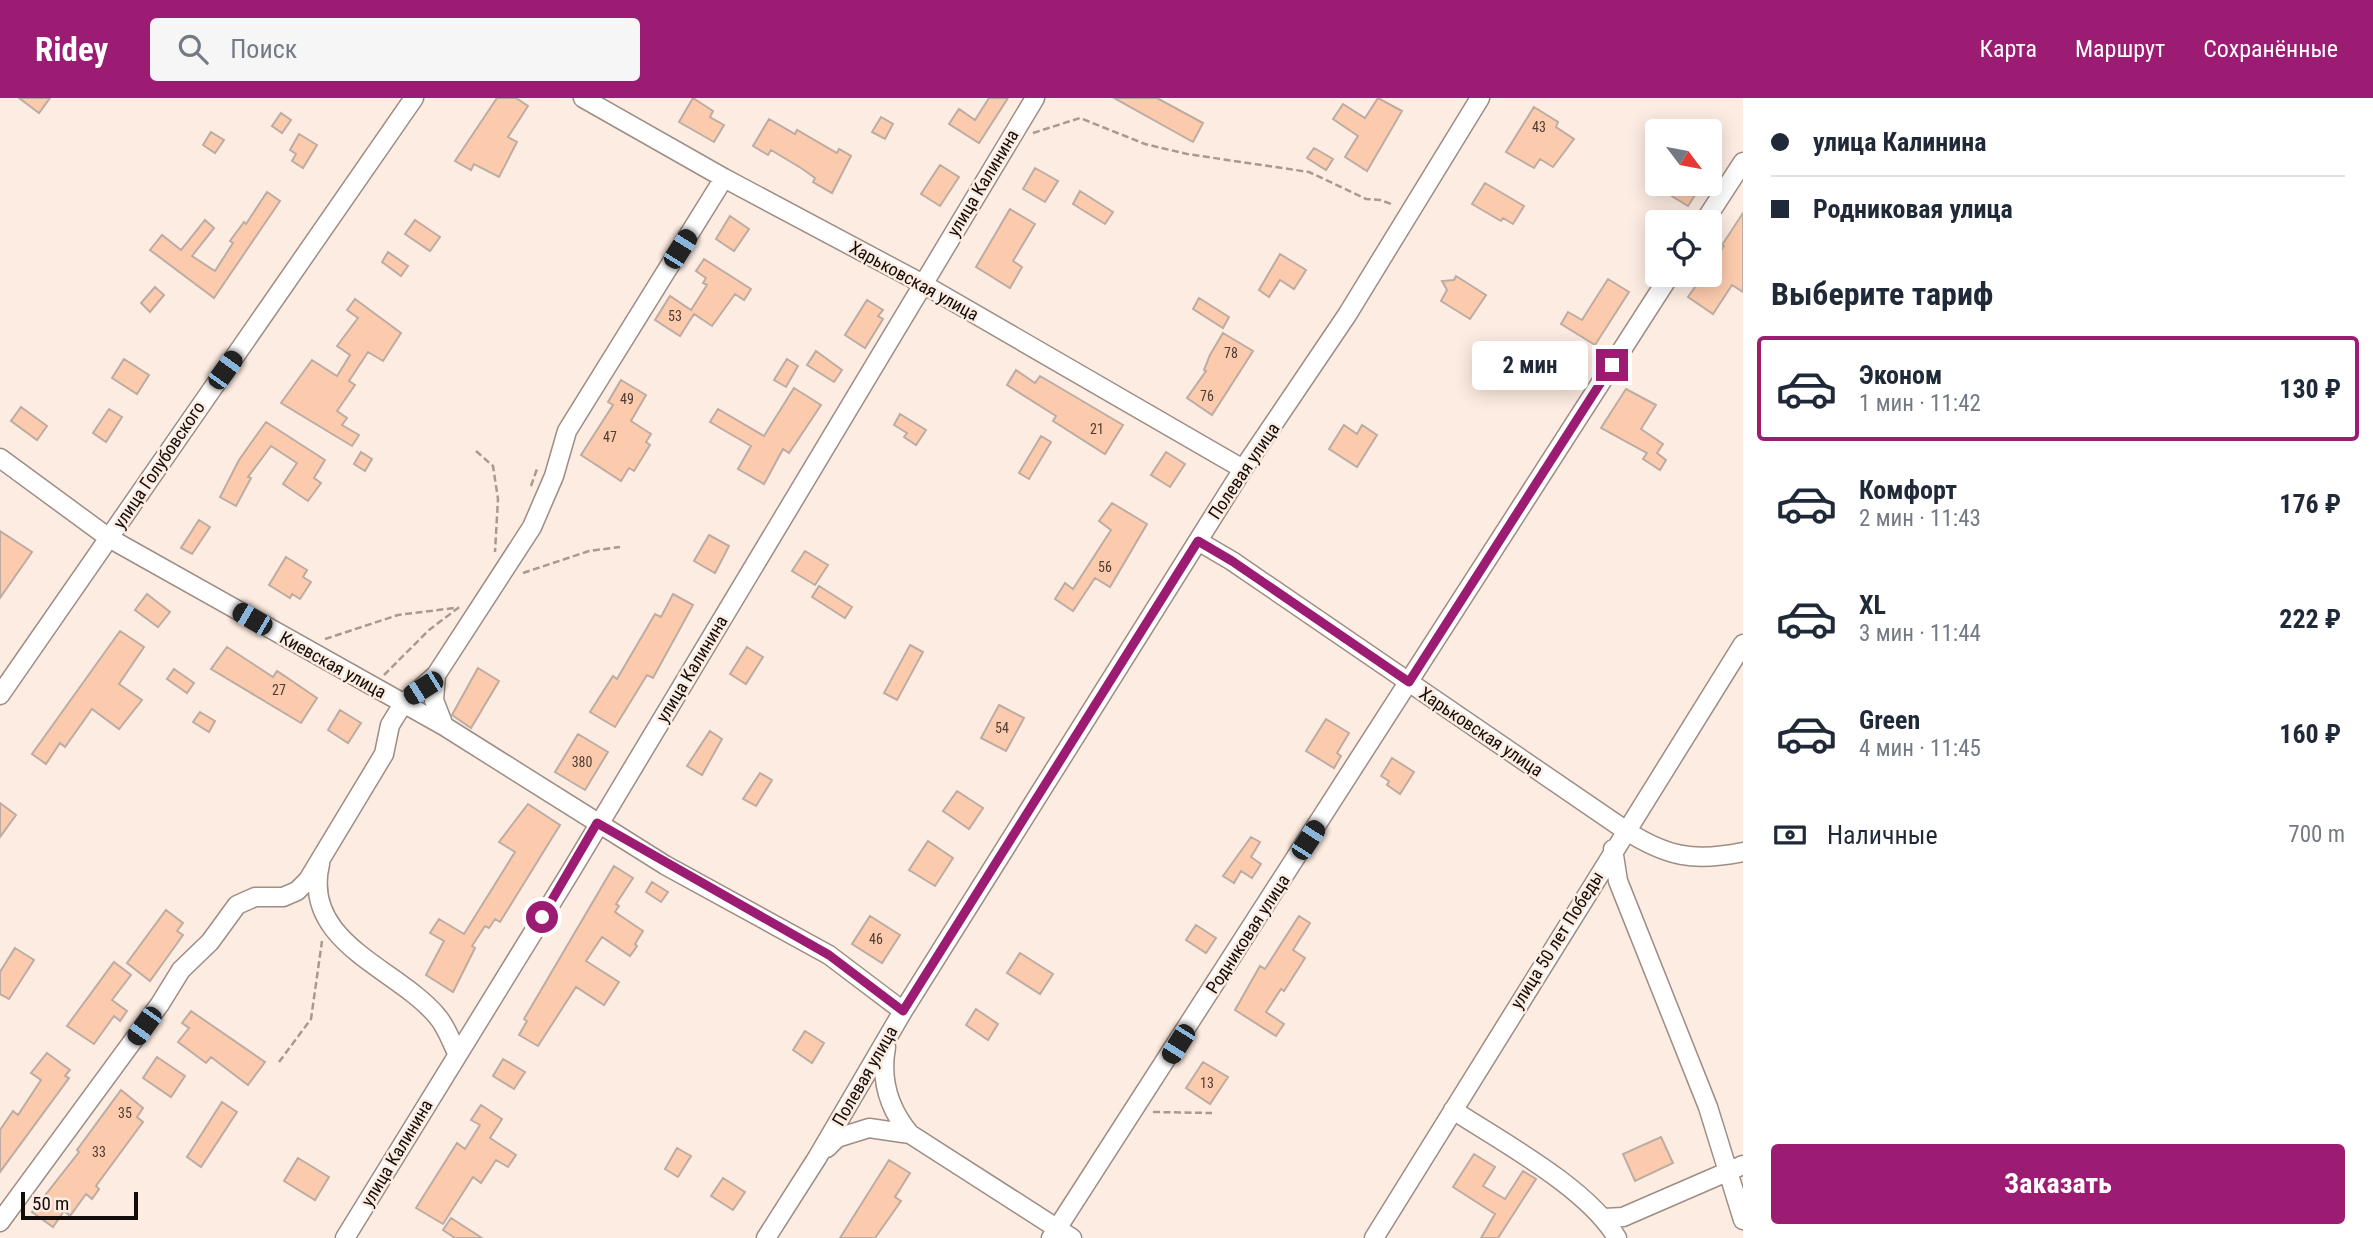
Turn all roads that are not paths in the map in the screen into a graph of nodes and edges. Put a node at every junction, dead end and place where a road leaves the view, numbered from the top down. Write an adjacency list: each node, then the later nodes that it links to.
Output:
1 (414, 98): 12 (street, улица Голубовского)
2 (583, 98): 6 (street, Харьковская улица)
3 (1035, 98): 8 (street, улица Калинина)
4 (1479, 98): 11 (street, Полевая улица)
5 (1743, 162): 7 (street)
6 (724, 178): 8 (street, Харьковская улица); 15 (street)
7 (1712, 210)
8 (923, 284): 11 (street, Харьковская улица); 20 (street, улица Калинина)
9 (1662, 287): 16 (street, Родниковая улица)
10 (0, 458): 12 (street, Киевская улица)
11 (1243, 469): 13 (street, Полевая улица)
12 (109, 538): 17 (street, улица Голубовского); 18 (street, Киевская улица)
13 (1198, 541): 16 (street, Харьковская улица); 25 (street, Полевая улица)
14 (1743, 643): 21 (street, улица 50 лет Победы)
15 (436, 676): 18 (street); 19 (street)
16 (1409, 682): 21 (street, Харьковская улица); 36 (street, Родниковая улица)
17 (0, 695)
18 (402, 704): 19 (street, Киевская улица); 24 (street)
19 (444, 726): 20 (street, Киевская улица)
20 (597, 823): 25 (street, Киевская улица); 27 (street, улица Калинина)
21 (1625, 830): 22 (street, улица 50 лет Победы); 23 (street, Харьковская улица)
22 (1613, 849): 28 (street, улица 50 лет Победы); 31 (street)
23 (1743, 852)
24 (320, 861): 27 (street); 35 (street)
25 (903, 1011): 26 (street, Полевая улица)
26 (888, 1036): 29 (street); 30 (street, Полевая улица)
27 (457, 1054): 37 (street, улица Калинина)
28 (1453, 1110): 33 (street); 39 (street, улица 50 лет Победы)
29 (911, 1134): 30 (street); 36 (street)
30 (817, 1158): 38 (street, Полевая улица)
31 (1735, 1169): 32 (street); 34 (street)
32 (1640, 1209): 33 (street); 41 (street)
33 (1604, 1218): 40 (street)
34 (1743, 1220)
35 (0, 1222)
36 (1060, 1235)
37 (345, 1238)
38 (766, 1238)
39 (1374, 1238)
40 (1617, 1238)
41 (1624, 1238)

